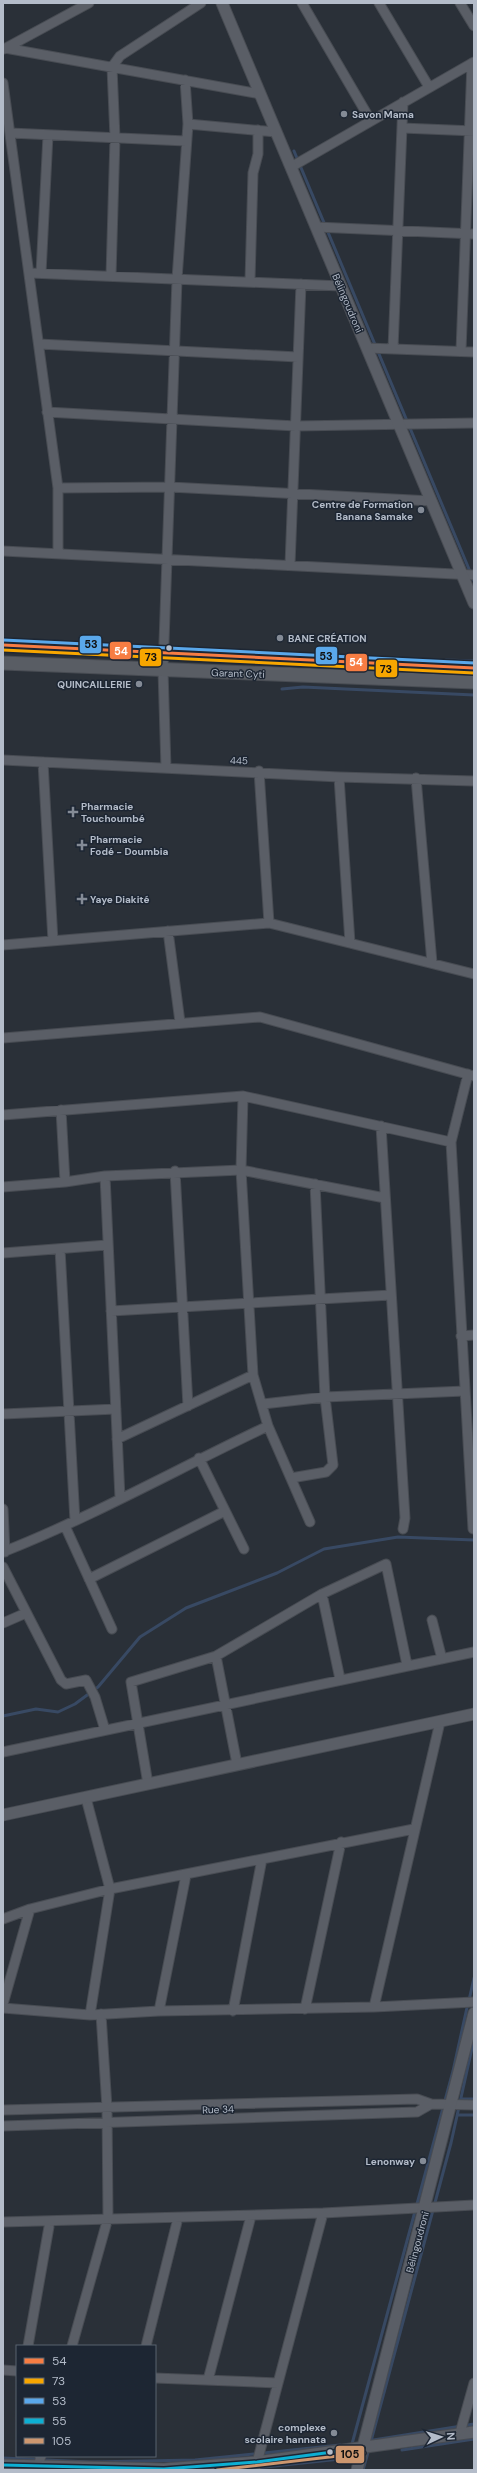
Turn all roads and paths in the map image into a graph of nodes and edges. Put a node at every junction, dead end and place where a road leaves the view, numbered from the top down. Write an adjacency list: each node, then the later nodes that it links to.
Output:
1 (89, 3): 8 (street)
2 (201, 3): 10 (street)
3 (222, 3): 14 (street, Bélingoudroni)
4 (302, 3): 16 (street)
5 (379, 3): 13 (street)
6 (460, 3): 7 (street)
7 (474, 26)
8 (4, 49): 10 (street)
9 (473, 62): 13 (street); 20 (street)
10 (112, 67): 11 (street); 24 (street)
11 (185, 80): 14 (street); 17 (street)
12 (3, 83): 22 (street)
13 (429, 87): 15 (street)
14 (260, 94): 21 (street, Bélingoudroni)
15 (403, 102): 16 (street); 18 (street)
16 (371, 121): 26 (street)
17 (188, 124): 19 (street); 25 (street)
18 (402, 128): 20 (street); 28 (street)
19 (258, 130): 21 (street); 34 (street)
20 (471, 131): 29 (street)
21 (276, 132): 26 (street, Bélingoudroni)
22 (10, 133): 23 (street); 30 (street)
23 (48, 135): 24 (street); 31 (street)
24 (115, 138): 25 (street); 32 (street)
25 (186, 141): 33 (street)
26 (291, 166): 27 (street, Bélingoudroni)
27 (316, 228): 28 (street); 36 (street, Bélingoudroni)
28 (398, 230): 29 (street); 39 (street)
29 (470, 234): 41 (street)
30 (30, 273): 31 (street); 37 (street)
31 (41, 273): 32 (street)
32 (111, 276): 33 (street)
33 (178, 279): 34 (street); 40 (street)
34 (250, 282): 35 (street)
35 (301, 284): 36 (street); 43 (street)
36 (341, 286): 38 (street, Bélingoudroni)
37 (39, 344): 40 (street); 44 (street)
38 (367, 348): 39 (street); 48 (street, Bélingoudroni)
39 (393, 349): 41 (street)
40 (175, 350): 43 (street); 45 (street)
41 (462, 351): 42 (street)
42 (474, 352)
43 (298, 357): 47 (street)
44 (46, 412): 45 (street); 50 (street)
45 (172, 419): 47 (street); 49 (street)
46 (474, 423): 48 (street)
47 (296, 426): 48 (street); 51 (street)
48 (400, 426): 52 (street, Bélingoudroni)
49 (170, 487): 50 (street); 51 (street); 55 (street)
50 (58, 488): 54 (street)
51 (293, 494): 52 (street); 56 (street)
52 (431, 501): 57 (street, Bélingoudroni)
53 (3, 552): 54 (street)
54 (58, 553): 55 (street)
55 (167, 559): 56 (street); 61 (street)
56 (290, 565): 57 (street)
57 (461, 574): 58 (street); 59 (street, Bélingoudroni)
58 (474, 575)
59 (474, 603)
60 (3, 645): 61 (main road, Garant Cyti)
61 (164, 652): 63 (main road, Garant Cyti); 64 (street)
62 (3, 663): 64 (main road, Garant Cyti)
63 (474, 668)
64 (163, 670): 65 (main road, Garant Cyti); 68 (street)
65 (474, 682)
66 (3, 760): 67 (street, 445)
67 (43, 762): 68 (street, 445); 75 (street)
68 (166, 768): 69 (street, 445)
69 (259, 771): 70 (street, 445); 73 (street)
70 (340, 777): 71 (street, 445); 76 (street)
71 (416, 778): 72 (street, 445); 78 (street)
72 (474, 781)
73 (269, 923): 74 (street); 76 (street)
74 (168, 931): 75 (street); 80 (street)
75 (53, 941): 77 (street)
76 (350, 943): 78 (street)
77 (3, 945)
78 (432, 963): 79 (street)
79 (474, 974)
80 (180, 1022): 81 (street); 82 (street)
81 (3, 1038)
82 (471, 1075): 87 (street)
83 (243, 1096): 84 (street); 86 (street); 88 (street)
84 (61, 1110): 85 (street); 91 (street)
85 (3, 1115)
86 (381, 1126): 87 (street); 94 (street)
87 (451, 1142): 104 (street)
88 (241, 1170): 89 (street); 92 (street); 100 (street)
89 (175, 1171): 90 (street); 101 (street)
90 (105, 1176): 91 (street); 95 (street)
91 (66, 1182): 93 (street)
92 (315, 1184): 94 (street); 99 (street)
93 (3, 1187)
94 (385, 1198): 98 (street)
95 (107, 1245): 96 (street); 102 (street)
96 (60, 1249): 97 (street); 112 (street)
97 (3, 1253)
98 (391, 1295): 99 (street); 107 (street)
99 (320, 1299): 100 (street); 108 (street)
100 (249, 1303): 101 (street); 105 (street)
101 (182, 1307): 102 (street); 110 (street)
102 (111, 1311): 111 (street)
103 (474, 1335): 104 (street)
104 (461, 1336): 106 (street)
105 (253, 1375): 109 (street); 110 (street)
106 (465, 1391): 107 (street); 125 (street)
107 (397, 1393): 108 (street); 126 (street)
108 (325, 1397): 109 (street); 117 (street)
109 (263, 1404): 114 (street)
110 (188, 1406): 115 (street)
111 (116, 1409): 112 (street); 115 (street)
112 (69, 1411): 113 (street); 121 (street)
113 (3, 1414)
114 (268, 1426): 116 (street); 117 (street)
115 (117, 1439): 118 (street)
116 (199, 1458): 118 (street); 120 (street)
117 (291, 1478): 122 (street)
118 (120, 1498): 121 (street)
119 (3, 1509): 123 (street)
120 (225, 1511): 127 (street); 130 (street)
121 (75, 1521): 124 (street)
122 (310, 1522)
123 (3, 1526): 128 (street)
124 (65, 1526): 128 (street); 130 (street)
125 (474, 1529)
126 (403, 1530)
127 (244, 1548)
128 (4, 1552)
129 (3, 1567): 132 (street)
130 (89, 1579): 135 (street)
131 (322, 1594): 137 (street); 139 (street); 140 (street)
132 (26, 1613): 134 (street); 145 (street)
133 (432, 1620): 138 (street)
134 (3, 1623)
135 (112, 1629)
136 (474, 1652): 138 (street)
137 (216, 1656): 141 (street); 144 (street)
138 (442, 1659): 139 (street)
139 (407, 1665): 140 (street)
140 (340, 1679): 141 (street)
141 (226, 1704): 144 (street); 147 (street)
142 (474, 1714): 143 (street)
143 (440, 1722): 147 (street); 151 (street)
144 (138, 1724): 145 (street); 148 (street)
145 (105, 1730): 146 (street)
146 (3, 1752)
147 (238, 1764): 148 (street)
148 (148, 1784): 149 (street)
149 (86, 1798): 150 (street); 155 (street)
150 (3, 1815)
151 (414, 1829): 152 (street); 160 (street)
152 (341, 1842): 153 (street); 162 (street)
153 (262, 1859): 154 (street); 164 (street)
154 (186, 1875): 155 (street); 163 (street)
155 (110, 1889): 156 (street); 167 (street)
156 (30, 1909): 157 (street); 159 (street)
157 (3, 1920)
158 (474, 2002): 160 (street)
159 (3, 2004)
160 (374, 2007): 162 (street)
161 (3, 2008): 167 (street)
162 (305, 2009): 164 (street)
163 (159, 2011): 164 (street); 166 (street)
164 (234, 2011)
165 (474, 2013): 170 (street, Bélingoudroni)
166 (102, 2014): 167 (street); 171 (street)
167 (90, 2015)
168 (431, 2104): 170 (street, Rue 34); 171 (street, Rue 34); 173 (street, Rue 34)
169 (474, 2104): 170 (street, Rue 34)
170 (452, 2105): 176 (street, Bélingoudroni)
171 (106, 2108): 172 (street, Rue 34); 173 (street)
172 (3, 2110)
173 (107, 2124): 174 (street, Rue 34); 179 (street)
174 (3, 2126)
175 (474, 2205): 176 (street)
176 (426, 2206): 177 (street); 194 (street, Bélingoudroni)
177 (322, 2213): 178 (street); 190 (street)
178 (251, 2216): 180 (street); 189 (street)
179 (108, 2218): 180 (street); 181 (street); 184 (street)
180 (178, 2218): 185 (street)
181 (50, 2221): 182 (street); 183 (street)
182 (3, 2222)
183 (28, 2345)
184 (72, 2345)
185 (146, 2345)
186 (3, 2370): 187 (street)
187 (16, 2371)
188 (156, 2378): 189 (street)
189 (208, 2380): 190 (street)
190 (278, 2383): 197 (street)
191 (474, 2383): 193 (street)
192 (474, 2432): 193 (street)
193 (460, 2434): 194 (street)
194 (363, 2448): 197 (street); 198 (street, Bélingoudroni)
195 (39, 2464): 196 (street); 197 (street)
196 (3, 2466)
197 (256, 2466)
198 (357, 2470)

